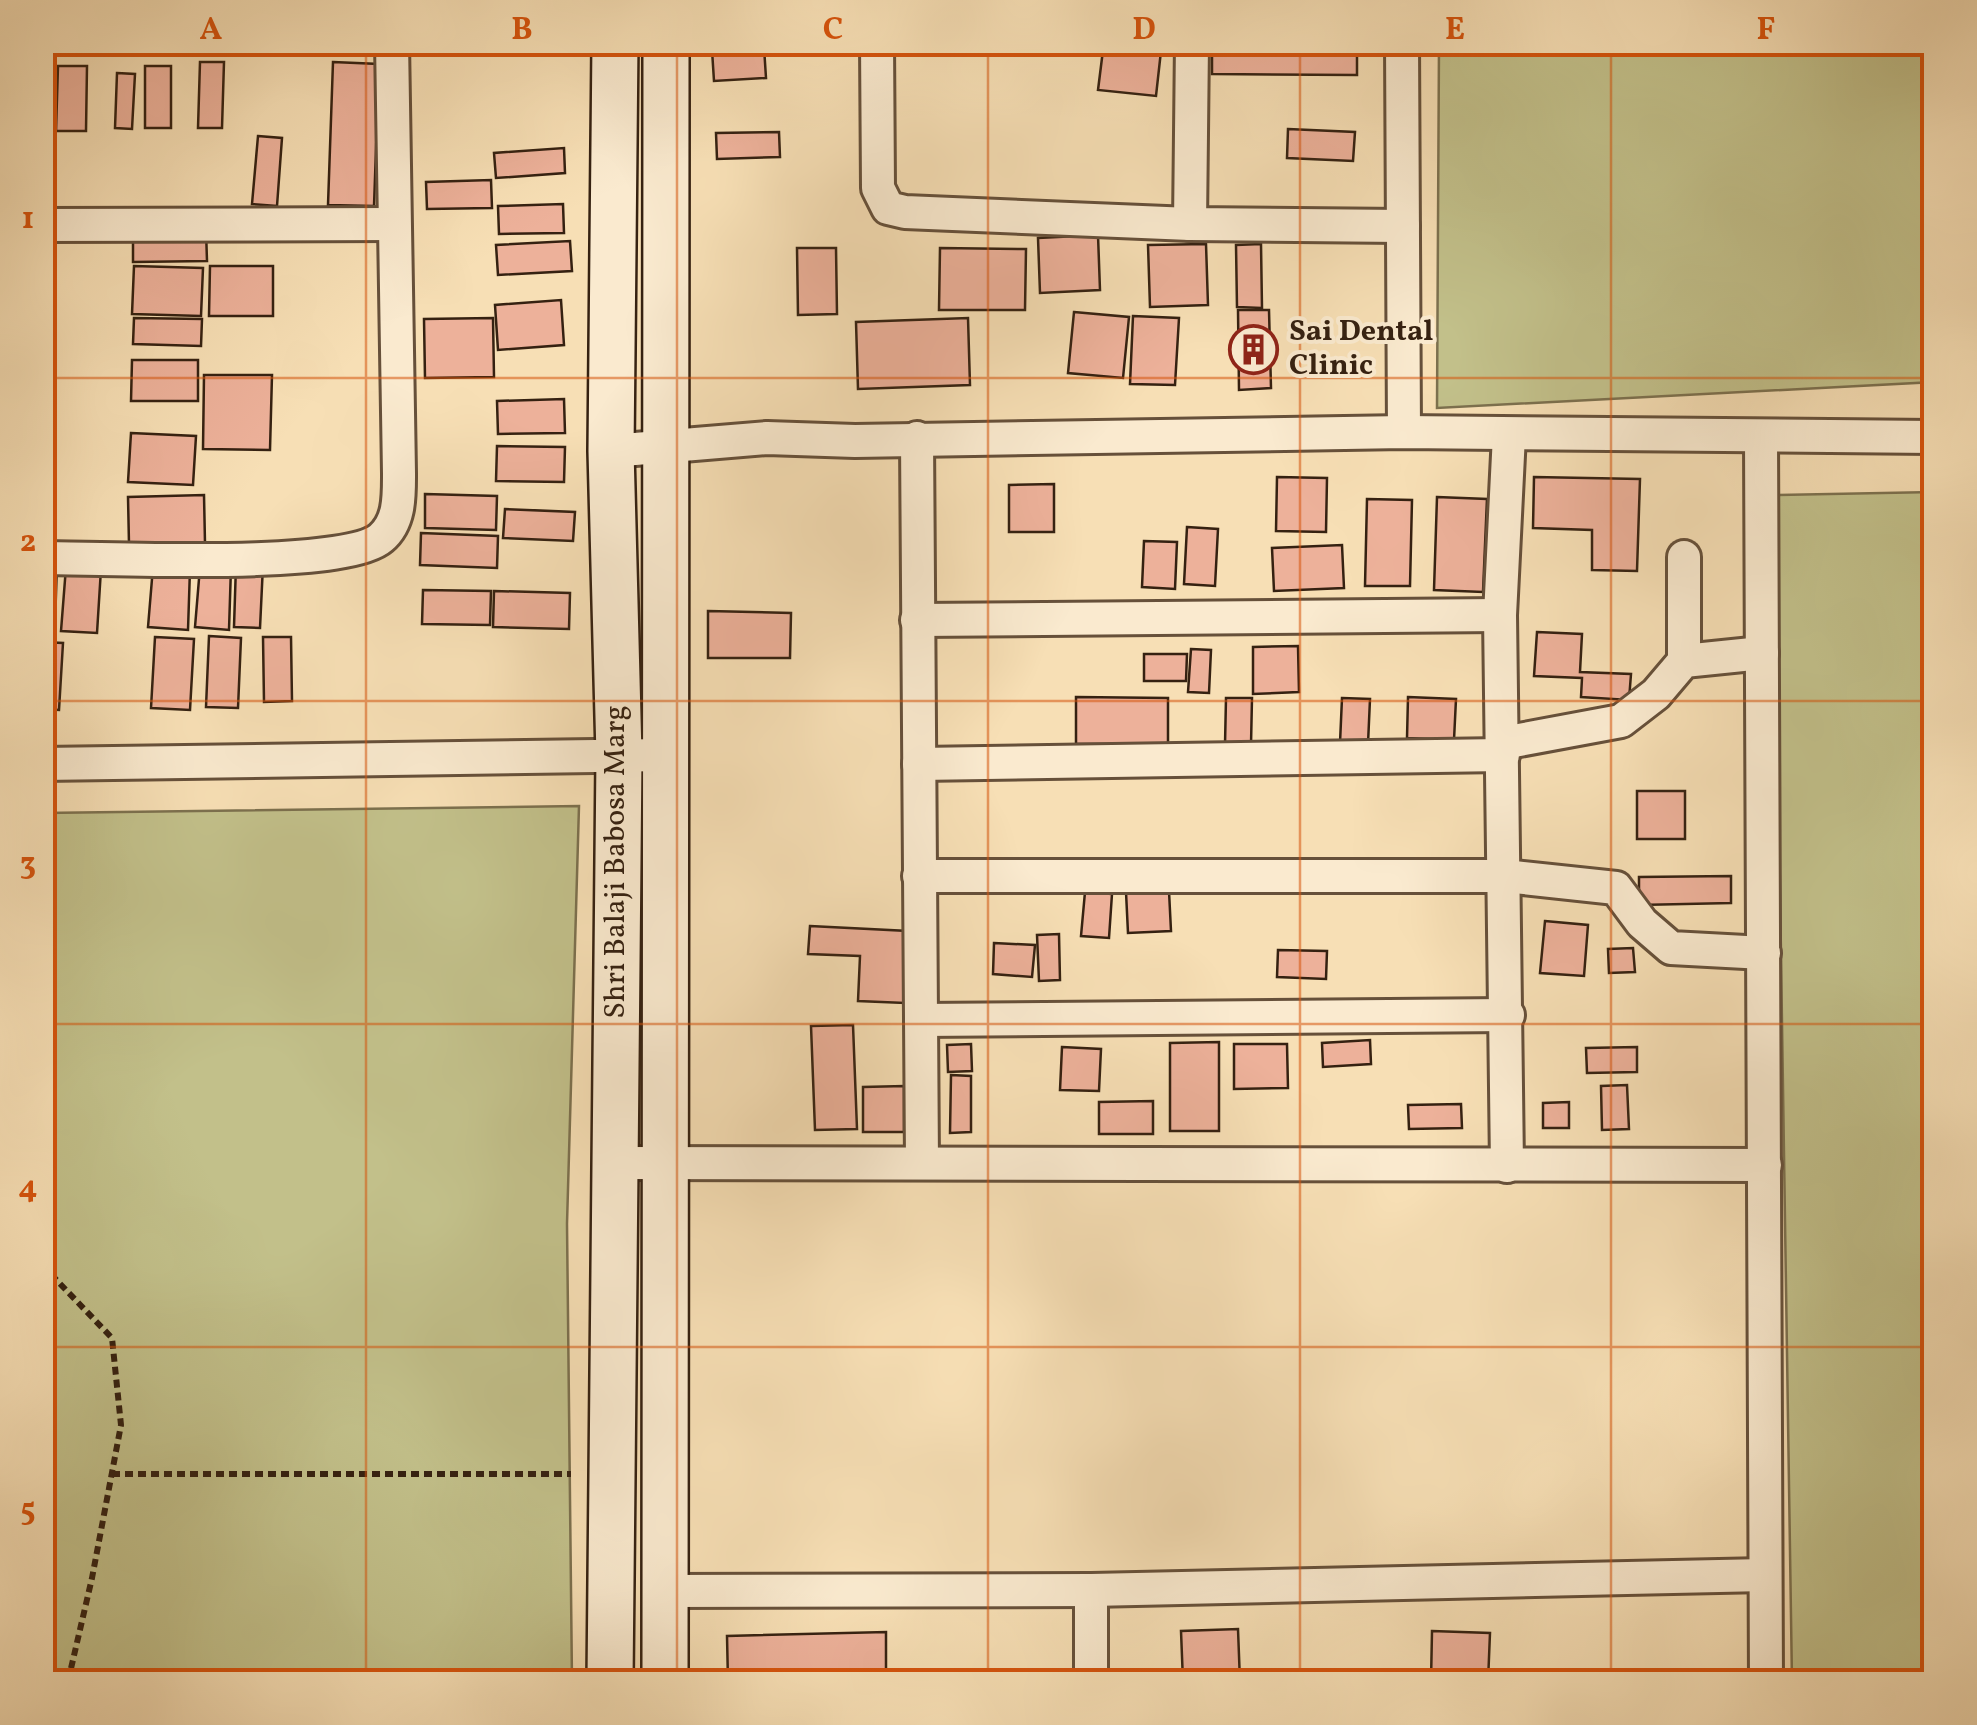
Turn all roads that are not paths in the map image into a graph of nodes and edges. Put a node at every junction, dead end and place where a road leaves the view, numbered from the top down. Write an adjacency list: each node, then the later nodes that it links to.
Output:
1 (392, 42): 7 (street)
2 (614, 42): 17 (street, Shri Balaji Babosa Marg)
3 (666, 42): 16 (street, Shri Balaji Babosa Marg)
4 (877, 42): 8 (street)
5 (1192, 42): 8 (street)
6 (1402, 42): 10 (street)
7 (394, 224): 9 (street); 19 (street)
8 (1190, 224): 10 (street)
9 (42, 225)
10 (1403, 226): 11 (street)
11 (1404, 432): 12 (street); 15 (street)
12 (1509, 435): 13 (street); 20 (street)
13 (1761, 437): 14 (street); 22 (street)
14 (1934, 437)
15 (918, 438): 16 (street); 21 (street)
16 (668, 446): 17 (street); 26 (street, Shri Balaji Babosa Marg)
17 (611, 451): 25 (street, Shri Balaji Babosa Marg)
18 (1684, 557): 23 (street)
19 (42, 558)
20 (1500, 615): 21 (street); 24 (street)
21 (917, 620): 28 (street)
22 (1762, 653): 23 (street); 31 (street)
23 (1684, 661): 24 (street)
24 (1503, 749): 28 (street); 30 (street)
25 (619, 755): 26 (street); 27 (street); 34 (street, Shri Balaji Babosa Marg)
26 (665, 756): 35 (street, Shri Balaji Babosa Marg)
27 (42, 764)
28 (919, 764): 29 (street)
29 (920, 876): 30 (street); 33 (street)
30 (1506, 876): 31 (street); 32 (street)
31 (1764, 953): 37 (street)
32 (1508, 1015): 33 (street); 38 (street)
33 (921, 1020): 36 (street)
34 (614, 1163): 35 (street); 42 (street, Shri Balaji Babosa Marg)
35 (665, 1163): 36 (street); 41 (street, Shri Balaji Babosa Marg)
36 (922, 1163): 38 (street)
37 (1765, 1164): 38 (street); 39 (street)
38 (1507, 1166)
39 (1765, 1575): 40 (street); 45 (street)
40 (1091, 1590): 41 (street); 44 (street)
41 (667, 1591): 43 (street, Shri Balaji Babosa Marg)
42 (610, 1682)
43 (665, 1682)
44 (1091, 1682)
45 (1766, 1682)

